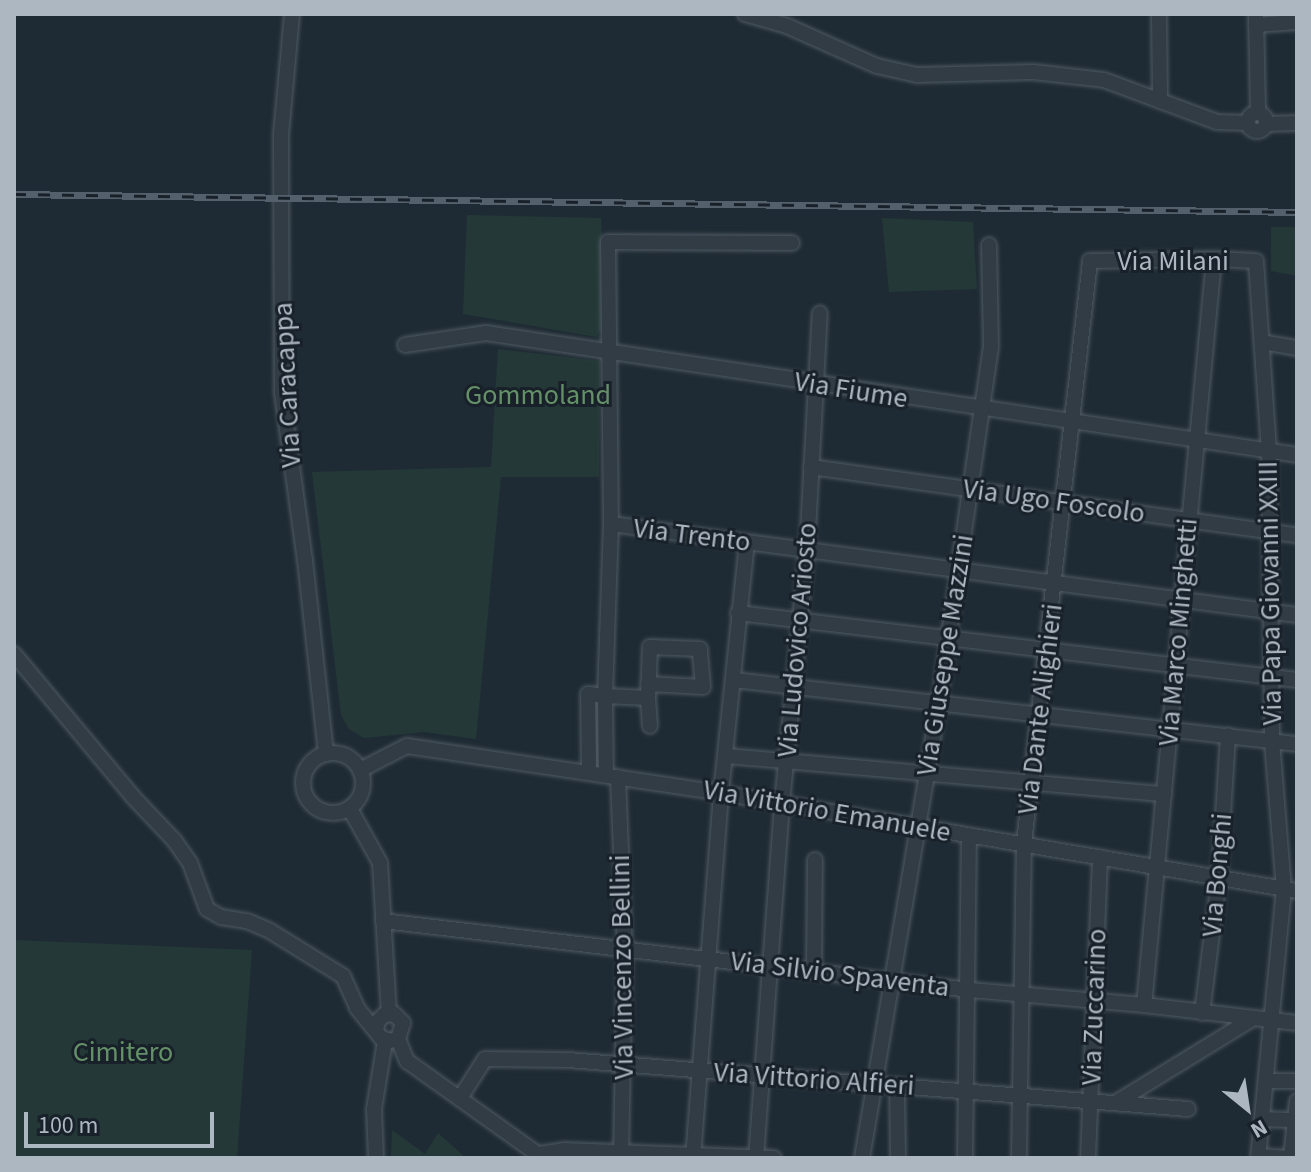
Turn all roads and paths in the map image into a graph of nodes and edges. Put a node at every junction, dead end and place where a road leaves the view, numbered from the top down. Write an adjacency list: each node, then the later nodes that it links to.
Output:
1 (292, 14): 59 (street, Via Caracappa)
2 (745, 14): 5 (street)
3 (1159, 14): 7 (street)
4 (1256, 19): 6 (street); 8 (street)
5 (788, 20): 7 (street)
6 (1297, 22)
7 (1160, 101): 8 (street)
8 (1257, 120): 9 (street)
9 (1297, 123)
10 (792, 243): 19 (street, Via Vincenzo Bellini)
11 (989, 245): 21 (street, Via Giuseppe Mazzini)
12 (1214, 259): 13 (street, Via Milani); 14 (street, Via Milani); 23 (street, Via Marco Minghetti)
13 (1090, 261): 22 (street, Via Dante Alighieri)
14 (1256, 261): 16 (street, Via Papa Giovanni XXIII)
15 (820, 313): 20 (street, Via Ludovico Ariosto)
16 (1262, 342): 18 (street); 24 (street, Via Papa Giovanni XXIII)
17 (405, 345): 19 (street, Via Fiume)
18 (1297, 348)
19 (608, 351): 20 (street, Via Fiume); 30 (street, Via Vincenzo Bellini)
20 (817, 385): 21 (street, Via Fiume); 26 (street, Via Ludovico Ariosto)
21 (980, 409): 22 (street, Via Fiume); 27 (street, Via Giuseppe Mazzini)
22 (1073, 419): 23 (street, Via Fiume); 28 (street, Via Dante Alighieri)
23 (1195, 437): 24 (street, Via Fiume); 29 (street, Via Marco Minghetti)
24 (1269, 450): 25 (street, Via Fiume); 31 (street, Via Papa Giovanni XXIII)
25 (1297, 455)
26 (811, 467): 27 (street, Via Ugo Foscolo); 34 (street, Via Ludovico Ariosto)
27 (969, 490): 28 (street, Via Ugo Foscolo); 35 (street, Via Giuseppe Mazzini)
28 (1064, 502): 29 (street, Via Ugo Foscolo); 36 (street, Via Dante Alighieri)
29 (1188, 519): 31 (street, Via Ugo Foscolo); 37 (street, Via Marco Minghetti)
30 (611, 524): 33 (street, Via Trento); 51 (street, Via Vincenzo Bellini)
31 (1271, 531): 32 (street, Via Ugo Foscolo); 38 (street, Via Papa Giovanni XXIII)
32 (1297, 535)
33 (747, 542): 34 (street, Via Trento); 39 (street)
34 (807, 550): 35 (street, Via Trento); 41 (street, Via Ludovico Ariosto)
35 (958, 572): 36 (street, Via Trento); 42 (street, Via Giuseppe Mazzini)
36 (1055, 585): 37 (street, Via Trento); 43 (street, Via Dante Alighieri)
37 (1179, 600): 38 (street, Via Trento); 45 (street, Via Marco Minghetti)
38 (1271, 612): 40 (street, Via Trento); 46 (street, Via Papa Giovanni XXIII)
39 (738, 613): 41 (street); 47 (street)
40 (1297, 615)
41 (799, 619): 42 (street); 49 (street, Via Ludovico Ariosto)
42 (950, 638): 43 (street); 52 (street, Via Giuseppe Mazzini)
43 (1046, 649): 45 (street); 53 (street, Via Dante Alighieri)
44 (14, 654): 94 (street)
45 (1175, 664): 46 (street); 55 (street, Via Marco Minghetti)
46 (1270, 677): 48 (street); 57 (street, Via Papa Giovanni XXIII)
47 (734, 680): 49 (street); 60 (street)
48 (1297, 680)
49 (794, 686): 52 (street); 61 (street, Via Ludovico Ariosto)
50 (648, 691): 50 (street); 51 (street); 54 (street)
51 (605, 696): 63 (street); 65 (street, Via Vincenzo Bellini)
52 (939, 703): 53 (street); 64 (street, Via Giuseppe Mazzini)
53 (1040, 713): 55 (street); 66 (street, Via Dante Alighieri)
54 (650, 726)
55 (1169, 728): 56 (street); 68 (street, Via Marco Minghetti)
56 (1228, 735): 57 (street); 77 (street, Via Bonghi)
57 (1272, 741): 58 (street); 78 (street, Via Papa Giovanni XXIII)
58 (1297, 744)
59 (326, 754): 62 (street); 70 (street)
60 (727, 756): 61 (street); 67 (street)
61 (787, 762): 64 (street); 69 (street, Via Ludovico Ariosto)
62 (360, 770): 63 (street, Via Vittorio Emanuele); 70 (street)
63 (589, 772): 65 (street, Via Vittorio Emanuele)
64 (928, 773): 66 (street); 71 (street, Via Giuseppe Mazzini)
65 (612, 776): 67 (street, Via Vittorio Emanuele); 80 (street, Via Vincenzo Bellini)
66 (1031, 785): 68 (street); 73 (street, Via Dante Alighieri)
67 (721, 793): 69 (street, Via Vittorio Emanuele); 81 (street)
68 (1164, 794): 76 (street, Via Marco Minghetti)
69 (782, 803): 71 (street, Via Vittorio Emanuele); 82 (street, Via Ludovico Ariosto)
70 (350, 809): 79 (street)
71 (916, 829): 72 (street, Via Vittorio Emanuele); 84 (street, Via Giuseppe Mazzini)
72 (969, 836): 73 (street, Via Vittorio Emanuele); 85 (street)
73 (1024, 843): 74 (street, Via Vittorio Emanuele); 86 (street, Via Dante Alighieri)
74 (1100, 857): 76 (street, Via Vittorio Emanuele); 87 (street, Via Zuccarino)
75 (815, 860): 83 (street)
76 (1159, 867): 77 (street, Via Vittorio Emanuele); 88 (street, Via Marco Minghetti)
77 (1219, 879): 78 (street, Via Vittorio Emanuele); 90 (street, Via Bonghi)
78 (1290, 890): 92 (street, Via Papa Giovanni XXIII)
79 (383, 921): 80 (street, Via Silvio Spaventa); 89 (street)
80 (625, 949): 81 (street, Via Silvio Spaventa); 95 (street, Via Vincenzo Bellini)
81 (711, 958): 82 (street, Via Silvio Spaventa); 96 (street)
82 (773, 966): 83 (street, Via Silvio Spaventa); 97 (street, Via Ludovico Ariosto)
83 (814, 970): 84 (street, Via Silvio Spaventa)
84 (894, 981): 85 (street, Via Silvio Spaventa); 100 (street, Via Giuseppe Mazzini)
85 (970, 990): 86 (street, Via Silvio Spaventa); 102 (street)
86 (1021, 993): 87 (street, Via Silvio Spaventa); 103 (street, Via Dante Alighieri)
87 (1094, 1002): 88 (street, Via Silvio Spaventa); 105 (street, Via Zuccarino)
88 (1144, 1005): 90 (street, Via Silvio Spaventa)
89 (389, 1013): 94 (street); 94 (street)
90 (1202, 1013): 91 (street, Via Silvio Spaventa)
91 (1252, 1019): 92 (street, Via Silvio Spaventa); 107 (street)
92 (1273, 1021): 93 (street, Via Silvio Spaventa); 98 (street, Via Papa Giovanni XXIII)
93 (1297, 1023)
94 (387, 1036): 104 (street); 115 (street)
95 (623, 1065): 96 (street, Via Vittorio Alfieri); 104 (street, Via Vittorio Alfieri); 111 (street, Via Vincenzo Bellini)
96 (702, 1070): 97 (street, Via Vittorio Alfieri); 112 (street)
97 (762, 1075): 100 (street, Via Vittorio Alfieri); 116 (street, Via Ludovico Ariosto)
98 (1266, 1081): 99 (street); 109 (street, Via Papa Giovanni XXIII)
99 (1297, 1081)
100 (874, 1082): 101 (street, Via Vittorio Alfieri); 118 (street, Via Giuseppe Mazzini)
101 (897, 1085): 102 (street, Via Vittorio Alfieri); 119 (street)
102 (969, 1090): 103 (street, Via Vittorio Alfieri); 120 (street)
103 (1020, 1095): 105 (street, Via Vittorio Alfieri); 121 (street, Via Dante Alighieri)
104 (460, 1098): 113 (street)
105 (1090, 1099): 107 (street, Via Vittorio Alfieri); 122 (street, Via Zuccarino)
106 (1297, 1101): 110 (street)
107 (1116, 1103): 108 (street, Via Vittorio Alfieri)
108 (1188, 1109)
109 (1262, 1119): 110 (street); 114 (street, Via Papa Giovanni XXIII)
110 (1295, 1120): 124 (street)
111 (621, 1154): 112 (street); 113 (street)
112 (694, 1155): 116 (street)
113 (541, 1156)
114 (1258, 1157): 123 (street)
115 (376, 1158)
116 (756, 1158): 117 (street)
117 (774, 1158)
118 (862, 1158)
119 (898, 1158)
120 (965, 1158)
121 (1019, 1158)
122 (1088, 1158)
123 (1285, 1158)
124 (1291, 1158)

